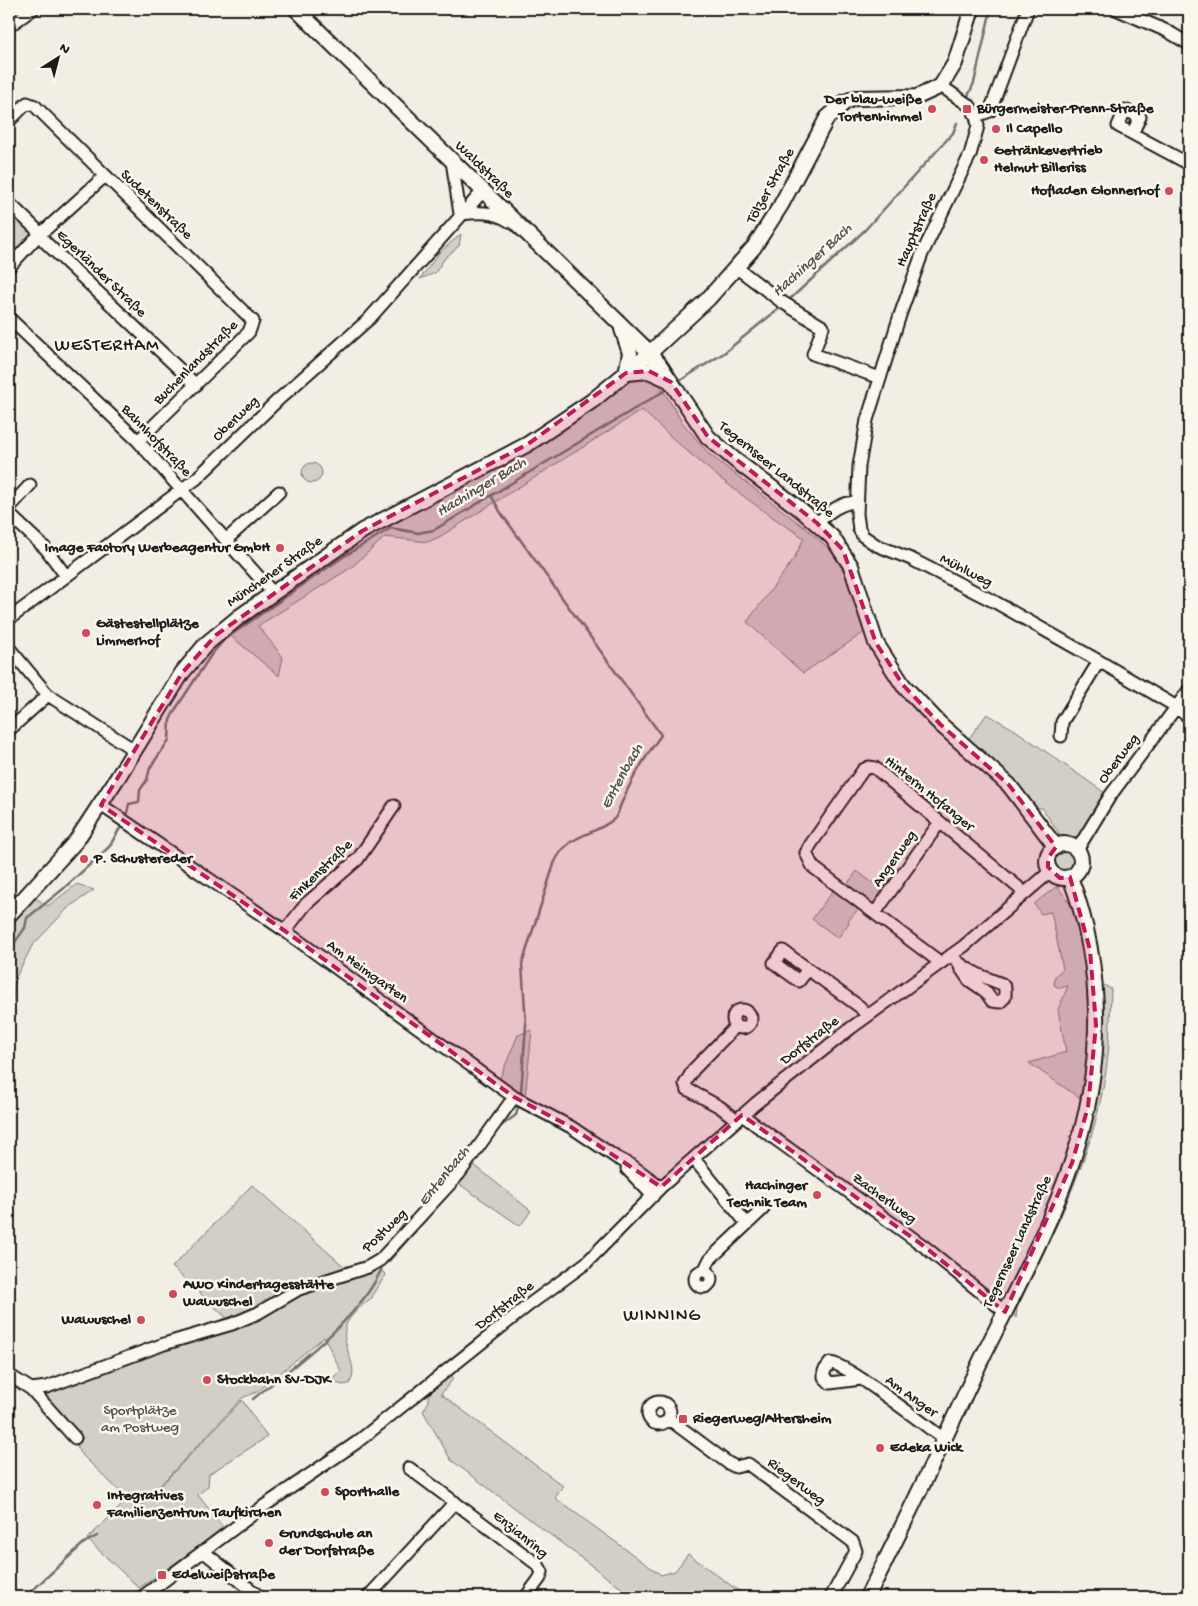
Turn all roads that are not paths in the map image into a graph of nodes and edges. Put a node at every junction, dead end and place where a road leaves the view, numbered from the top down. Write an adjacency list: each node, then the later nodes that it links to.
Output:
1 (33, 9): 6 (street)
2 (296, 9): 12 (main road, Waldstraße)
3 (972, 9): 8 (main road)
4 (1028, 9): 9 (street)
5 (1116, 9): 7 (street)
6 (9, 26)
7 (1189, 44)
8 (941, 86): 9 (street); 21 (main road, Tölzer Straße)
9 (970, 108): 28 (street, Hauptstraße)
10 (9, 120): 14 (street, Sudetenstraße)
11 (1133, 132): 13 (street)
12 (452, 161): 15 (main road, Waldstraße); 17 (street)
13 (1189, 164)
14 (105, 176): 19 (street); 24 (street, Sudetenstraße)
15 (483, 191): 17 (street, Oberweg); 18 (main road, Waldstraße)
16 (9, 203): 19 (street, Egerländer Straße)
17 (460, 214): 18 (street); 34 (street, Oberweg)
18 (520, 227): 23 (main road, Waldstraße)
19 (40, 235): 20 (street); 30 (street, Egerländer Straße)
20 (9, 268)
21 (737, 268): 25 (main road, Tölzer Straße); 28 (street)
22 (9, 318): 31 (street, Bahnhofstraße)
23 (619, 322): 25 (main road); 26 (main road, Waldstraße); 27 (main road)
24 (253, 326): 30 (street, Buchenlandstraße)
25 (666, 338): 26 (main road, Tölzer Straße)
26 (650, 353): 27 (main road, Münchener Straße); 29 (main road, Tegernseer Landstraße)
27 (626, 373): 29 (main road); 42 (main road, Münchener Straße)
28 (880, 378): 33 (street, Hauptstraße)
29 (672, 382): 39 (main road, Tegernseer Landstraße)
30 (196, 385): 31 (street, Buchenlandstraße)
31 (138, 441): 34 (street, Bahnhofstraße)
32 (30, 485): 37 (street)
33 (858, 486): 36 (street, Mühlweg)
34 (182, 490): 40 (street, Bahnhofstraße); 41 (street, Oberweg)
35 (279, 492): 40 (street)
36 (857, 502): 39 (street); 45 (street, Mühlweg)
37 (9, 508)
38 (9, 514): 41 (street)
39 (817, 523): 56 (main road, Tegernseer Landstraße)
40 (226, 540): 42 (street, Bahnhofstraße)
41 (66, 576): 43 (street, Oberweg)
42 (273, 593): 53 (main road, Münchener Straße)
43 (9, 619)
44 (9, 648): 47 (street)
45 (1099, 660): 48 (street, Mühlweg); 51 (street)
46 (1189, 690): 48 (street, Oberweg)
47 (48, 695): 50 (street); 52 (street)
48 (1176, 708): 49 (street, Mühlweg); 57 (street, Oberweg)
49 (1189, 717)
50 (9, 730)
51 (1061, 736)
52 (128, 746)
53 (101, 805): 62 (main road, Münchener Straße); 63 (street, Am Heimgarten)
54 (394, 806): 63 (street, Finkenstraße)
55 (940, 822): 60 (street, Hinterm Hofanger); 61 (street, Angerweg); 61 (street, Hinterm Hofanger)
56 (1056, 847): 57 (main road); 58 (main road)
57 (1077, 850): 59 (main road)
58 (1051, 871): 59 (main road); 60 (street, Dorfstraße)
59 (1070, 877): 79 (main road, Tegernseer Landstraße)
60 (1025, 893): 64 (street, Dorfstraße)
61 (875, 913): 65 (street, Hinterm Hofanger)
62 (9, 915)
63 (285, 931): 70 (street, Am Heimgarten)
64 (952, 955): 65 (street, Dorfstraße); 66 (street)
65 (941, 963): 68 (street, Dorfstraße)
66 (960, 967)
67 (808, 969): 68 (street, Dorfstraße)
68 (867, 1016): 71 (street, Dorfstraße)
69 (736, 1026): 71 (street, Zacherlweg)
70 (514, 1097): 72 (street, Am Heimgarten); 82 (street, Postweg)
71 (740, 1118): 73 (street, Dorfstraße); 79 (street, Zacherlweg)
72 (617, 1158): 74 (street, Am Heimgarten); 75 (street, Am Heimgarten)
73 (694, 1159): 74 (street, Dorfstraße); 77 (street)
74 (661, 1187): 75 (street, Dorfstraße)
75 (652, 1196): 88 (street, Dorfstraße)
76 (763, 1209): 77 (street)
77 (746, 1224): 78 (street)
78 (704, 1271)
79 (1005, 1312): 85 (main road, Tegernseer Landstraße)
80 (9, 1375): 82 (street)
81 (861, 1379): 85 (street, Am Anger)
82 (31, 1389): 84 (street)
83 (669, 1419): 93 (street, Riegerweg)
84 (75, 1438)
85 (944, 1439): 94 (main road, Tegernseer Landstraße)
86 (409, 1468): 87 (street, Enzianring)
87 (455, 1502): 91 (street); 92 (street, Enzianring)
88 (204, 1552): 89 (street, Dorfstraße); 90 (street)
89 (142, 1597)
90 (260, 1597)
91 (368, 1597)
92 (526, 1597)
93 (831, 1597)
94 (867, 1597)

